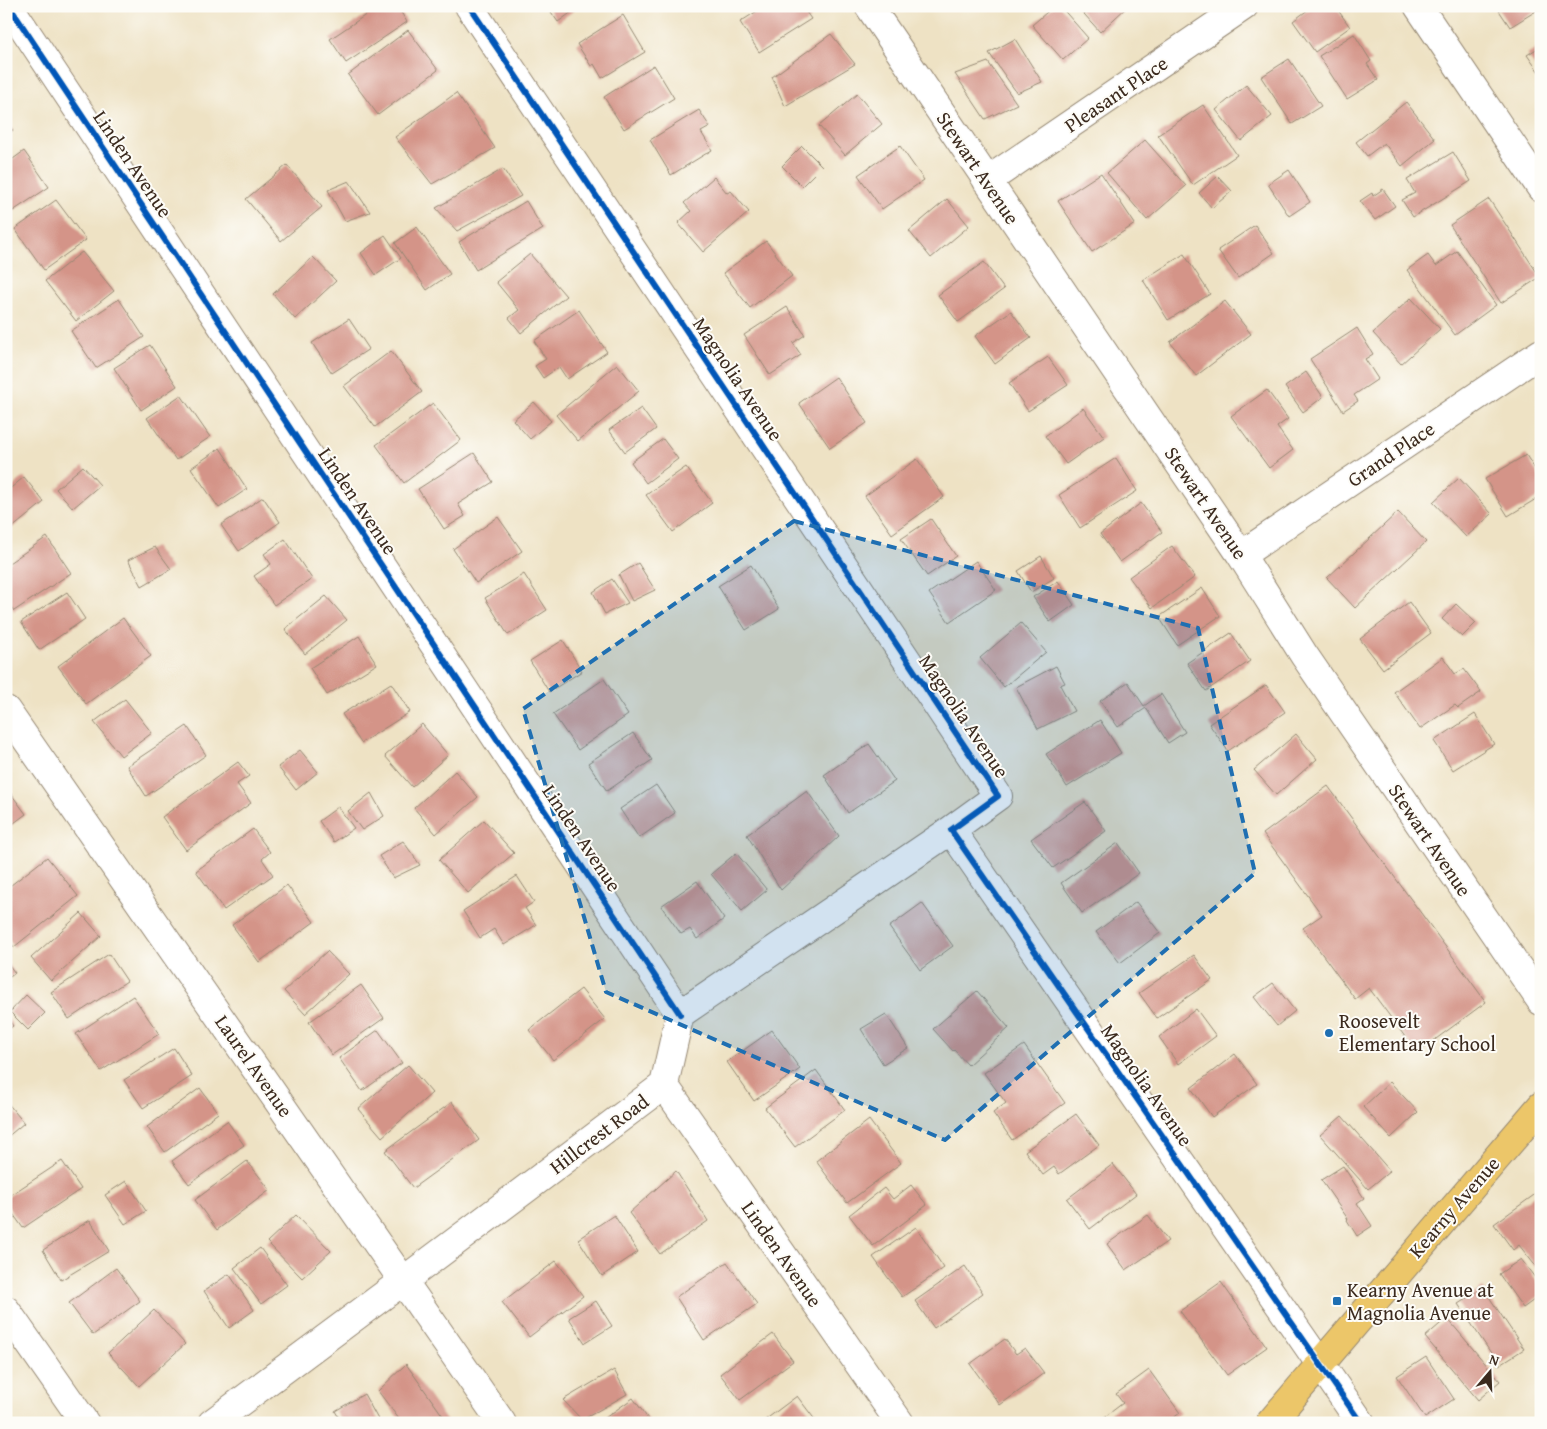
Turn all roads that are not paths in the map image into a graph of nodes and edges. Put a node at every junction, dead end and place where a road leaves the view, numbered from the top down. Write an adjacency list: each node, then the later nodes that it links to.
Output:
1 (9, 6): 13 (street, Linden Avenue)
2 (469, 6): 11 (street, Magnolia Avenue)
3 (869, 6): 6 (street, Stewart Avenue)
4 (1244, 6): 6 (street, Pleasant Place)
5 (1418, 6): 7 (street)
6 (987, 181): 9 (street, Stewart Avenue)
7 (1541, 188)
8 (1541, 353): 9 (street, Grand Place)
9 (1241, 556): 12 (street, Stewart Avenue)
10 (6, 710): 16 (street, Laurel Avenue)
11 (951, 830): 13 (street); 18 (street, Magnolia Avenue)
12 (1541, 1001)
13 (680, 1014): 14 (street, Hillcrest Road)
14 (664, 1085): 16 (street, Hillcrest Road); 22 (street, Linden Avenue)
15 (1541, 1106): 18 (main road, Kearny Avenue)
16 (403, 1281): 20 (street, Hillcrest Road); 21 (street, Laurel Avenue)
17 (6, 1310): 19 (street)
18 (1320, 1363): 23 (main road, Kearny Avenue); 24 (street, Magnolia Avenue)
19 (85, 1423)
20 (212, 1423)
21 (502, 1423)
22 (900, 1423)
23 (1270, 1423)
24 (1361, 1423)

